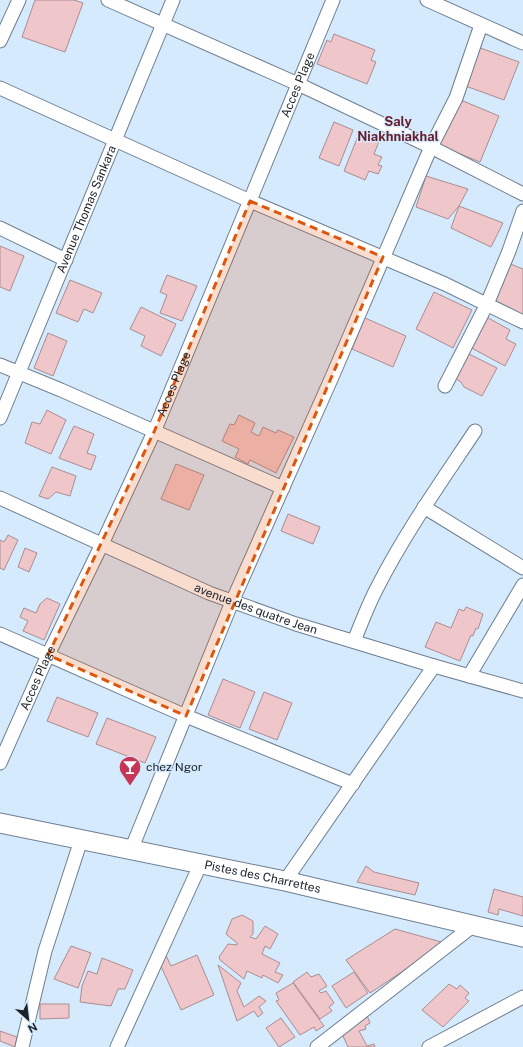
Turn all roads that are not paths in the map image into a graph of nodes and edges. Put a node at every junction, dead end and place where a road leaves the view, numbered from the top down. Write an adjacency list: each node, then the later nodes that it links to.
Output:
1 (19, 0): 8 (street)
2 (108, 0): 6 (street)
3 (174, 0): 6 (street, Avenue Thomas Sankara)
4 (333, 0): 10 (street, Acces Plage)
5 (427, 0): 7 (street)
6 (164, 25): 10 (street); 12 (street, Avenue Thomas Sankara)
7 (481, 25): 9 (street); 13 (street)
8 (0, 41)
9 (523, 43)
10 (298, 84): 13 (street); 15 (street, Acces Plage)
11 (0, 88): 12 (street)
12 (116, 141): 15 (street); 19 (street, Avenue Thomas Sankara)
13 (431, 147): 14 (street); 18 (street)
14 (523, 194)
15 (250, 201): 18 (street); 26 (street, Acces Plage)
16 (523, 211): 20 (street)
17 (0, 228): 19 (street)
18 (383, 257): 20 (street); 28 (street)
19 (66, 260): 23 (street, Avenue Thomas Sankara)
20 (487, 304): 21 (street); 24 (street)
21 (523, 322)
22 (0, 365): 23 (street)
23 (18, 373): 25 (street, Avenue Thomas Sankara); 26 (street)
24 (445, 386)
25 (0, 418)
26 (154, 432): 28 (street); 31 (street, Acces Plage)
27 (475, 432): 30 (street)
28 (283, 488): 34 (street)
29 (0, 498): 31 (street, avenue des quatre Jean)
30 (424, 507): 32 (street); 36 (street)
31 (102, 544): 34 (street, avenue des quatre Jean); 37 (street, Acces Plage)
32 (523, 568)
33 (523, 585): 39 (street)
34 (232, 602): 36 (street, avenue des quatre Jean); 41 (street)
35 (0, 634): 37 (street)
36 (354, 641): 38 (street, avenue des quatre Jean)
37 (48, 655): 41 (street); 42 (street, Acces Plage)
38 (434, 666): 39 (street, avenue des quatre Jean); 43 (street)
39 (469, 676): 40 (street, avenue des quatre Jean)
40 (523, 691)
41 (186, 716): 43 (street); 46 (street)
42 (0, 762)
43 (353, 784): 48 (street)
44 (0, 823): 45 (main road, Pistes des Charrettes)
45 (81, 840): 46 (main road, Pistes des Charrettes); 52 (street)
46 (131, 850): 47 (main road, Pistes des Charrettes)
47 (201, 863): 48 (main road, Pistes des Charrettes); 53 (street)
48 (285, 881): 49 (main road, Pistes des Charrettes)
49 (474, 925): 50 (main road, Pistes des Charrettes); 54 (street)
50 (523, 937)
51 (523, 997): 55 (street)
52 (22, 1047)
53 (118, 1047)
54 (317, 1047)
55 (429, 1047)

